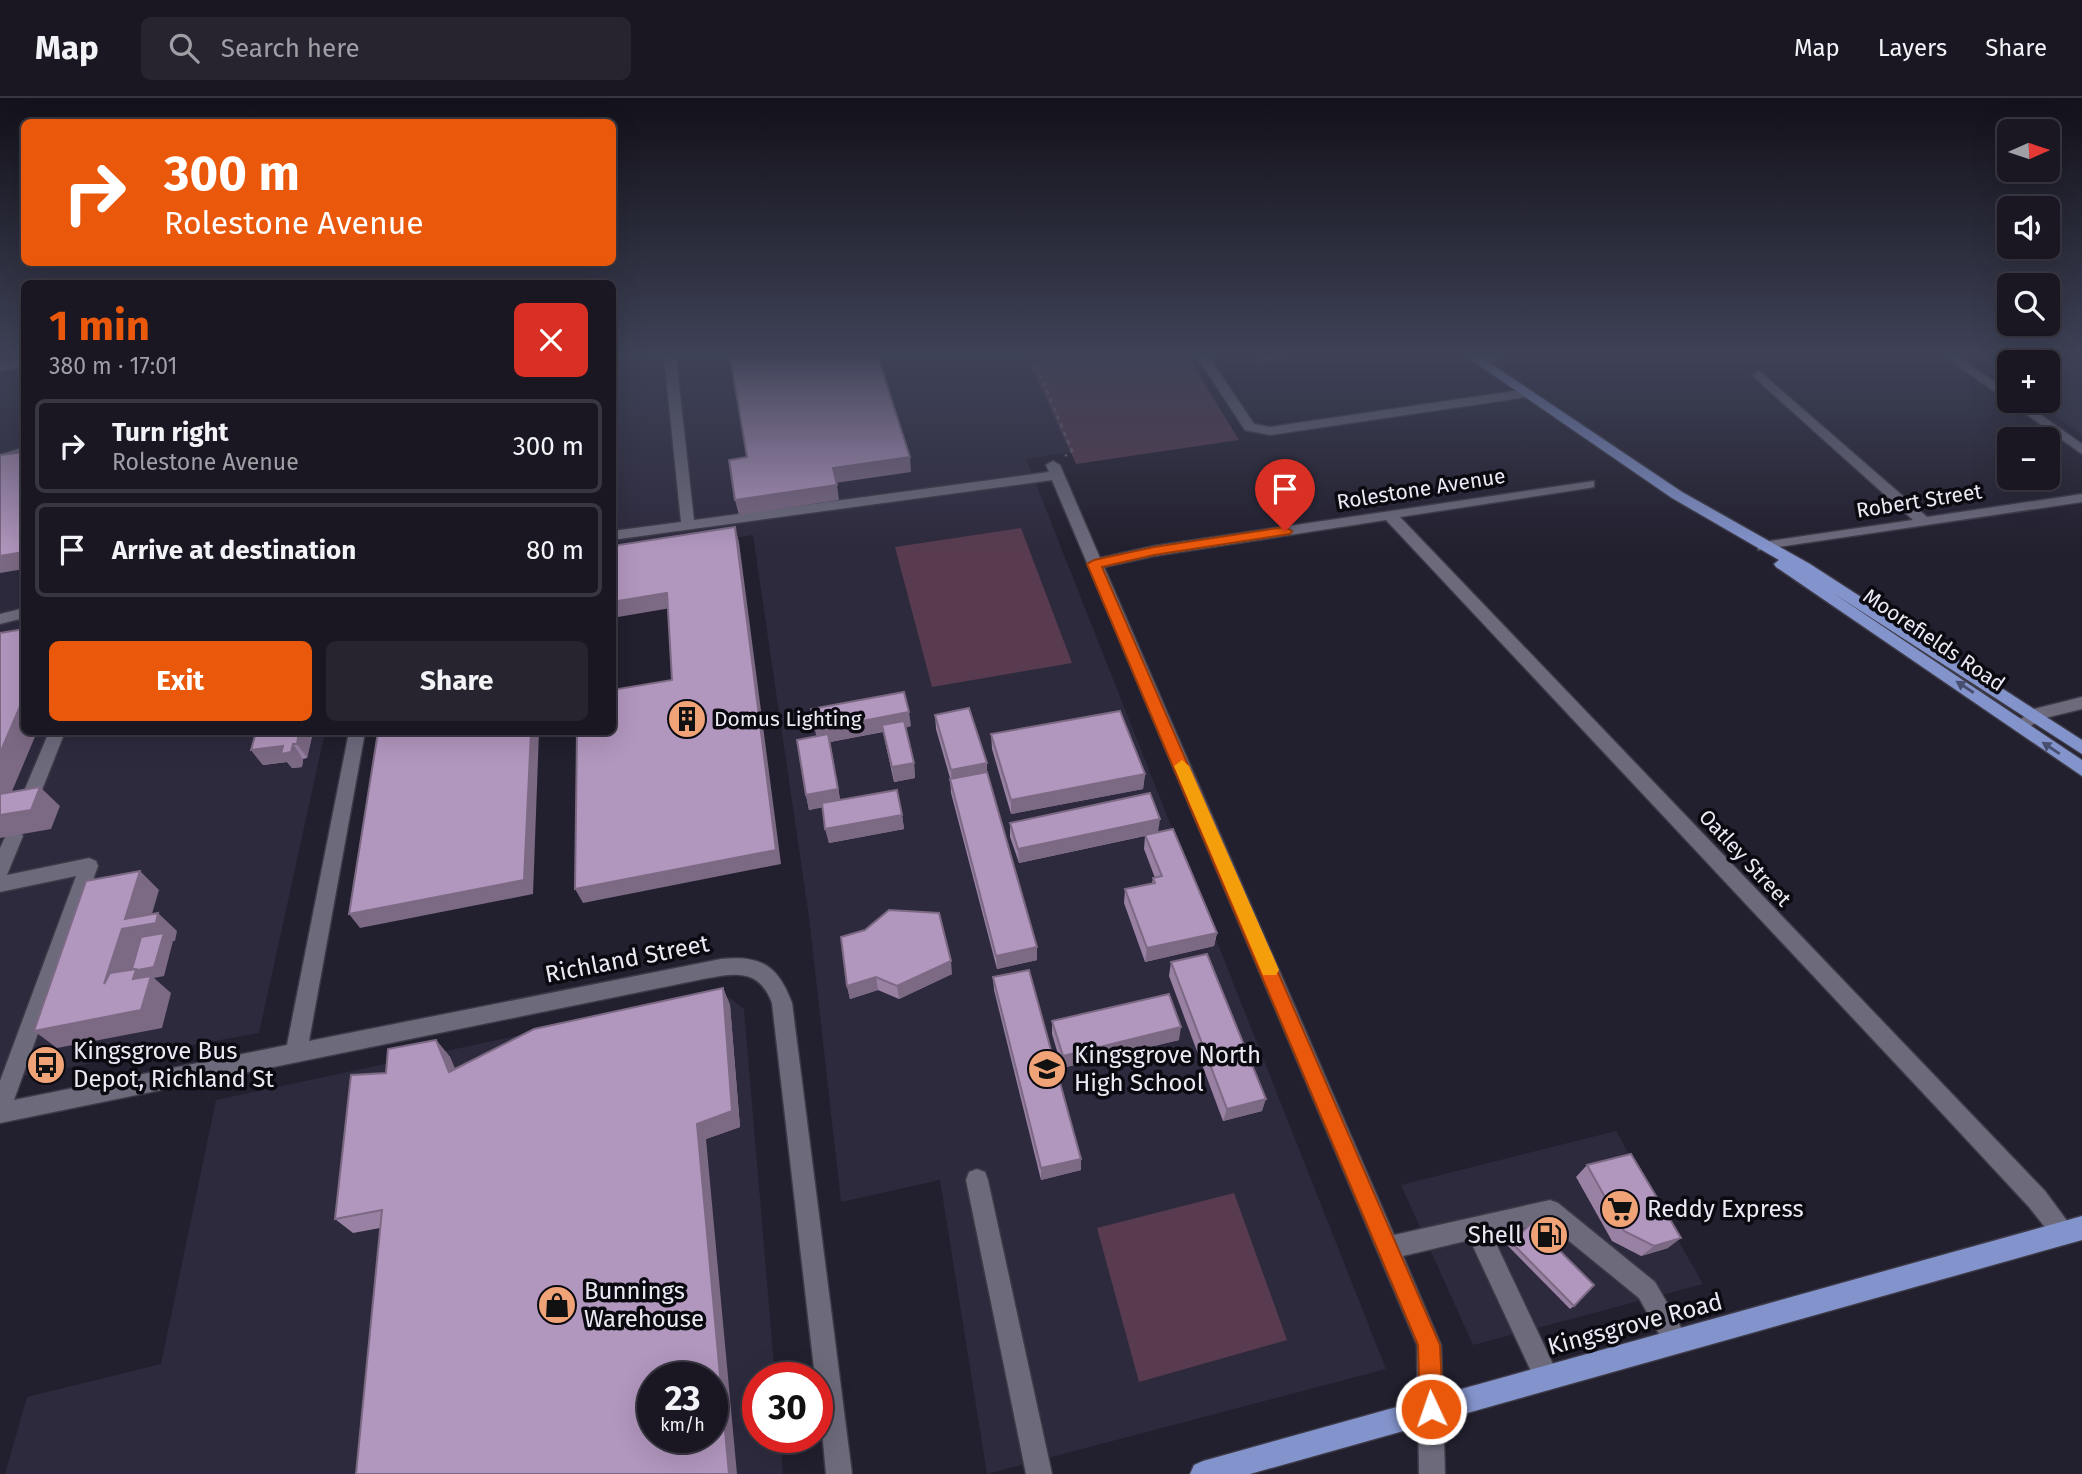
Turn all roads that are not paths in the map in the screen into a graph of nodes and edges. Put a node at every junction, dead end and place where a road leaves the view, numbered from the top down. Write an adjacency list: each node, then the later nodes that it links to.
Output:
1 (677, 421): 14 (street)
2 (1246, 421): 3 (street)
3 (1331, 421)
4 (1571, 421): 16 (main road, Moorefields Road)
5 (1811, 421): 13 (street)
6 (2041, 421): 7 (street)
7 (2082, 450)
8 (21, 452): 9 (street)
9 (0, 460)
10 (1589, 484): 12 (street, Rolestone Avenue)
11 (2082, 498): 13 (street, Robert Street)
12 (1391, 516): 17 (street, Rolestone Avenue); 34 (street, Oatley Street)
13 (1923, 521): 16 (street, Robert Street)
14 (688, 526): 15 (street); 17 (street)
15 (616, 535)
16 (1763, 547): 21 (main road, Moorefields Road)
17 (1094, 564): 35 (street)
18 (21, 614): 19 (street)
19 (0, 619)
20 (2082, 703): 21 (street)
21 (2028, 721): 24 (main road, Moorefields Road); 25 (main road, Moorefields Road, one-way to 21)
22 (56, 735): 26 (street)
23 (356, 735): 30 (street)
24 (2082, 748)
25 (2082, 769)
26 (23, 813)
27 (14, 836): 28 (street)
28 (0, 870)
29 (0, 884): 31 (street)
30 (296, 1054): 31 (street, Richland Street); 39 (street, Richland Street)
31 (0, 1112)
32 (977, 1180): 40 (street)
33 (1476, 1227): 35 (street); 36 (street); 37 (street)
34 (2073, 1231): 36 (main road, Kingsgrove Road)
35 (1390, 1248): 38 (street)
36 (1677, 1341): 37 (main road, Kingsgrove Road)
37 (1547, 1377): 38 (main road, Kingsgrove Road)
38 (1431, 1409): 41 (main road, Kingsgrove Road); 42 (street)
39 (839, 1474)
40 (1039, 1474)
41 (1203, 1474)
42 (1432, 1474)

